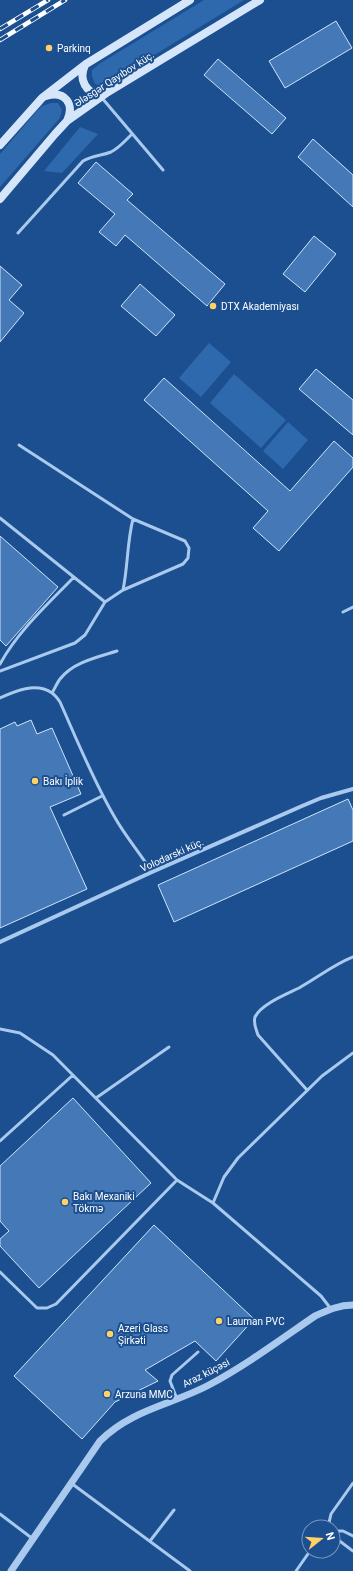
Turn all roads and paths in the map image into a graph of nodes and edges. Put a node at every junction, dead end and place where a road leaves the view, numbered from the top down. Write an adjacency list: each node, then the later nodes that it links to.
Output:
1 (190, 0): 3 (main road)
2 (260, 0): 4 (main road, Ələsgər Qayıbov küç.)
3 (86, 64): 4 (main road); 5 (main road)
4 (101, 97): 6 (main road, Ələsgər Qayıbov küç.); 7 (lane)
5 (42, 98): 6 (main road); 8 (main road)
6 (67, 121): 10 (main road, Ələsgər Qayıbov küç.)
7 (132, 135): 9 (lane); 11 (lane)
8 (0, 145)
9 (163, 170)
10 (0, 199)
11 (18, 233)
12 (19, 445): 14 (lane)
13 (0, 518): 15 (lane)
14 (133, 519): 16 (lane); 16 (lane)
15 (74, 577): 17 (lane); 21 (lane)
16 (123, 590): 17 (lane)
17 (105, 602): 22 (lane)
18 (353, 607): 19 (lane)
19 (343, 612)
20 (117, 651): 23 (lane)
21 (0, 664)
22 (0, 672)
23 (52, 693): 24 (lane); 26 (lane)
24 (0, 698)
25 (353, 789): 28 (street, Volodarski küç.)
26 (102, 796): 27 (lane); 28 (lane)
27 (64, 815)
28 (152, 872): 29 (street, Volodarski küç.)
29 (0, 942)
30 (353, 957): 35 (lane)
31 (0, 1029): 34 (lane)
32 (170, 1047): 36 (lane)
33 (353, 1053): 35 (lane)
34 (73, 1075): 36 (lane); 37 (lane)
35 (307, 1090): 39 (lane)
36 (96, 1098): 38 (lane)
37 (0, 1141)
38 (177, 1180): 39 (lane); 40 (lane)
39 (213, 1203): 42 (lane)
40 (0, 1272)
41 (353, 1306): 42 (street, Araz küçəsi)
42 (331, 1309): 44 (street, Araz küçəsi)
43 (198, 1352): 44 (lane)
44 (177, 1399): 45 (street, Araz küçəsi)
45 (71, 1483): 52 (street, Araz küçəsi); 53 (lane)
46 (353, 1483): 49 (lane)
47 (174, 1510): 53 (lane)
48 (0, 1514): 52 (lane)
49 (329, 1519)
50 (341, 1531): 51 (lane)
51 (353, 1536)
52 (33, 1539): 57 (street, Araz küçəsi)
53 (150, 1541): 58 (lane)
54 (341, 1542): 55 (lane)
55 (353, 1551)
56 (304, 1559): 59 (lane)
57 (11, 1571)
58 (190, 1571)
59 (296, 1571)

